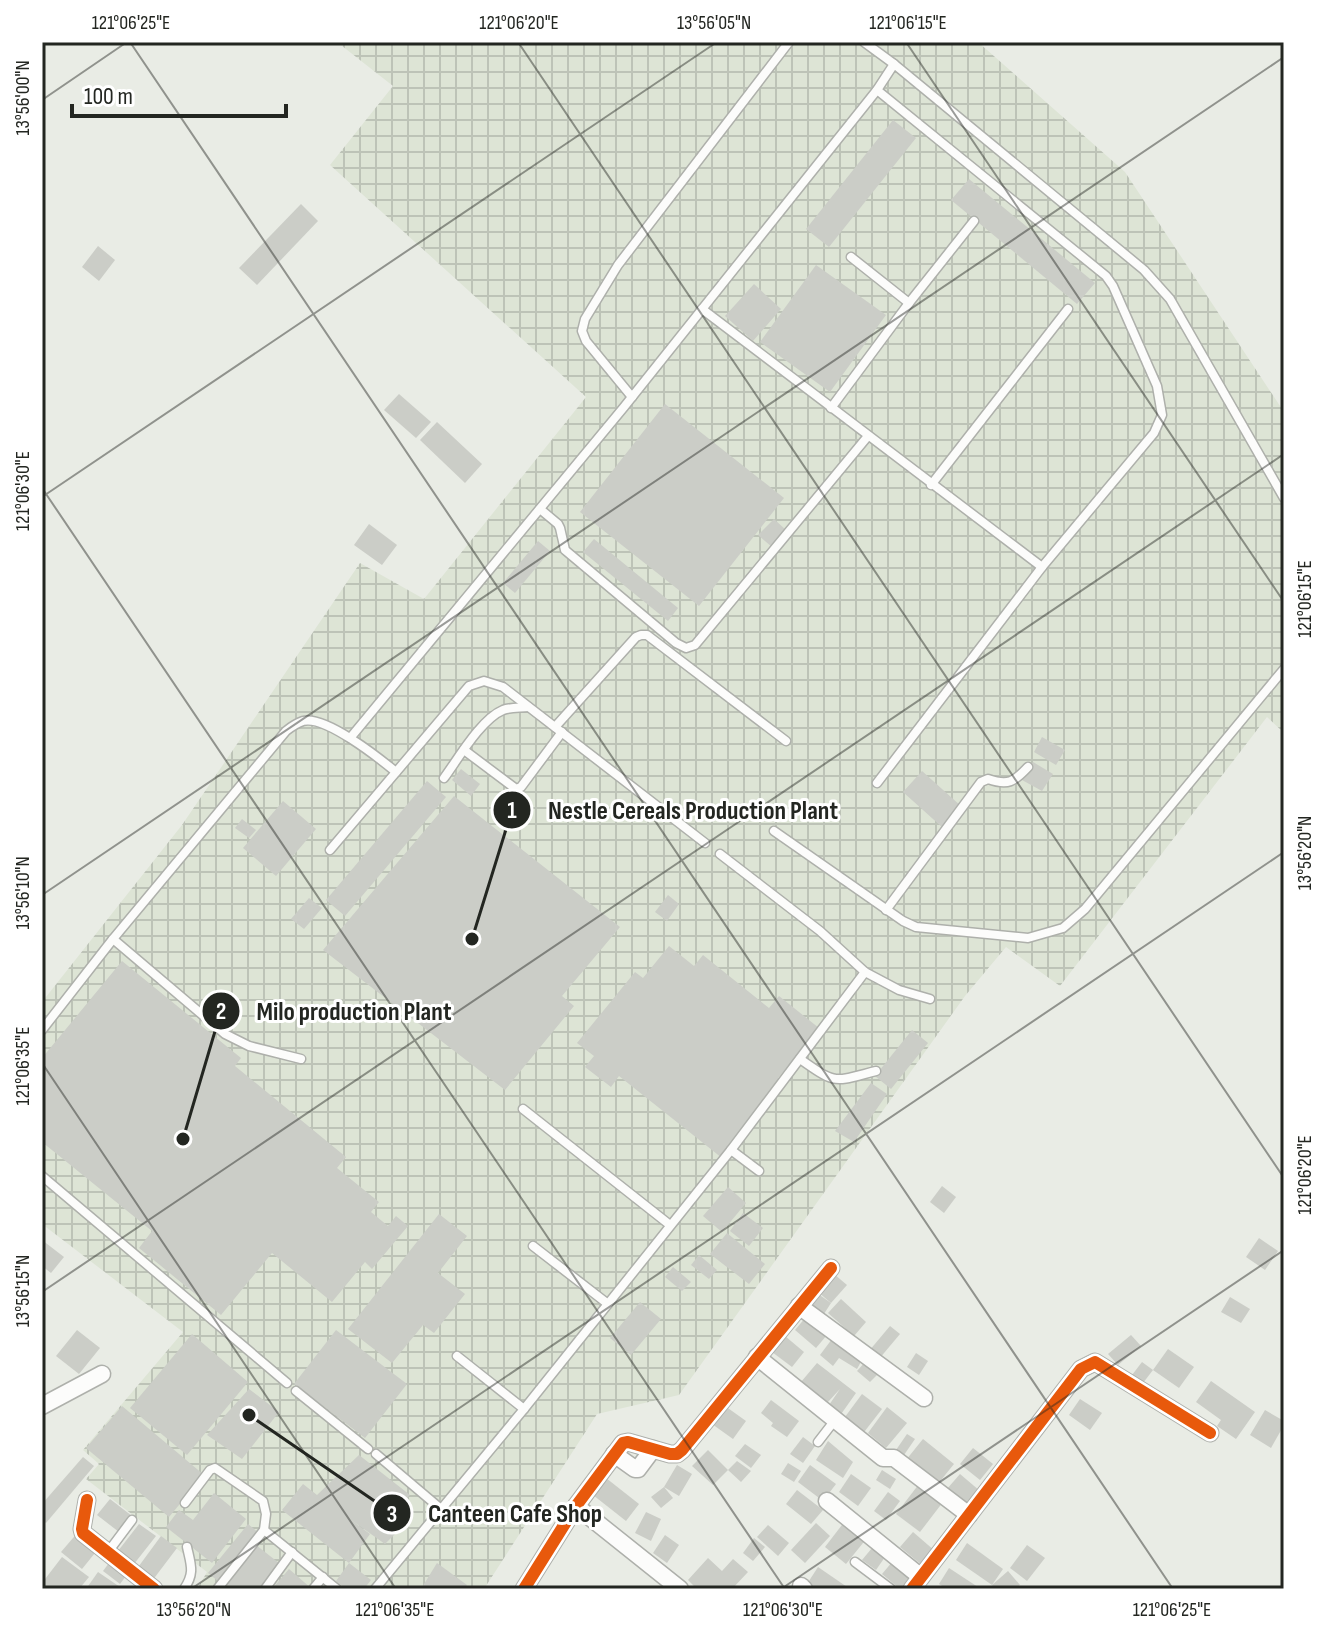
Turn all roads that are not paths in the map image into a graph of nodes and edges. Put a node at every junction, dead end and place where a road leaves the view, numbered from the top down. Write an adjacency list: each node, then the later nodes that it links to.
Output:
1 (789, 42): 10 (lane)
2 (864, 42): 3 (lane)
3 (894, 64): 4 (lane); 14 (lane)
4 (877, 90): 8 (lane); 16 (lane)
5 (974, 221): 7 (lane)
6 (851, 257): 7 (lane)
7 (909, 303): 11 (lane)
8 (702, 309): 10 (lane); 11 (lane)
9 (1068, 309): 13 (lane)
10 (632, 397): 15 (lane)
11 (831, 408): 12 (lane)
12 (868, 436): 13 (lane); 15 (lane)
13 (931, 485): 16 (lane)
14 (1284, 498)
15 (540, 509): 20 (lane)
16 (1042, 567): 26 (lane)
17 (1284, 669): 31 (lane)
18 (529, 707): 19 (lane); 22 (lane); 24 (lane)
19 (559, 730): 21 (lane); 22 (lane); 28 (lane)
20 (351, 737): 24 (lane); 32 (lane)
21 (786, 741)
22 (464, 750): 25 (lane)
23 (1028, 767): 31 (lane)
24 (396, 772): 29 (lane)
25 (444, 778)
26 (877, 783)
27 (774, 831): 31 (lane)
28 (705, 843)
29 (330, 850)
30 (720, 854): 33 (lane)
31 (886, 910)
32 (113, 939): 35 (lane); 36 (lane)
33 (865, 972): 34 (lane); 37 (lane)
34 (930, 999)
35 (42, 1030)
36 (301, 1059)
37 (800, 1059): 38 (lane); 40 (lane)
38 (876, 1071)
39 (523, 1109): 43 (lane)
40 (731, 1150): 41 (lane); 43 (lane)
41 (759, 1171)
42 (42, 1176): 51 (lane)
43 (670, 1225): 46 (lane)
44 (533, 1246): 46 (lane)
45 (831, 1268): 47 (street)
46 (608, 1304): 55 (lane)
47 (799, 1306): 49 (street); 53 (street)
48 (457, 1356): 55 (lane)
49 (757, 1357): 56 (street); 59 (street)
50 (102, 1374): 54 (street)
51 (287, 1383)
52 (296, 1391): 65 (lane)
53 (924, 1398)
54 (42, 1406)
55 (524, 1409): 65 (lane)
56 (835, 1420): 58 (lane); 66 (street)
57 (1210, 1433): 66 (street)
58 (818, 1442)
59 (653, 1449): 60 (street); 60 (street)
60 (614, 1454): 64 (street)
61 (87, 1500): 70 (street)
62 (827, 1501): 74 (street)
63 (185, 1503): 68 (lane)
64 (576, 1506): 82 (street); 83 (street)
65 (441, 1509): 81 (lane)
66 (969, 1515): 74 (street)
67 (132, 1520): 70 (lane)
68 (264, 1530): 71 (lane); 75 (lane)
69 (187, 1547): 77 (lane)
70 (108, 1552): 76 (street)
71 (292, 1552): 73 (lane); 78 (lane)
72 (855, 1562): 84 (lane)
73 (323, 1577): 79 (lane); 80 (lane)
74 (917, 1583)
75 (218, 1588)
76 (154, 1589)
77 (184, 1589)
78 (265, 1589)
79 (313, 1589)
80 (337, 1589)
81 (375, 1589)
82 (524, 1589)
83 (680, 1589)
84 (891, 1589)

